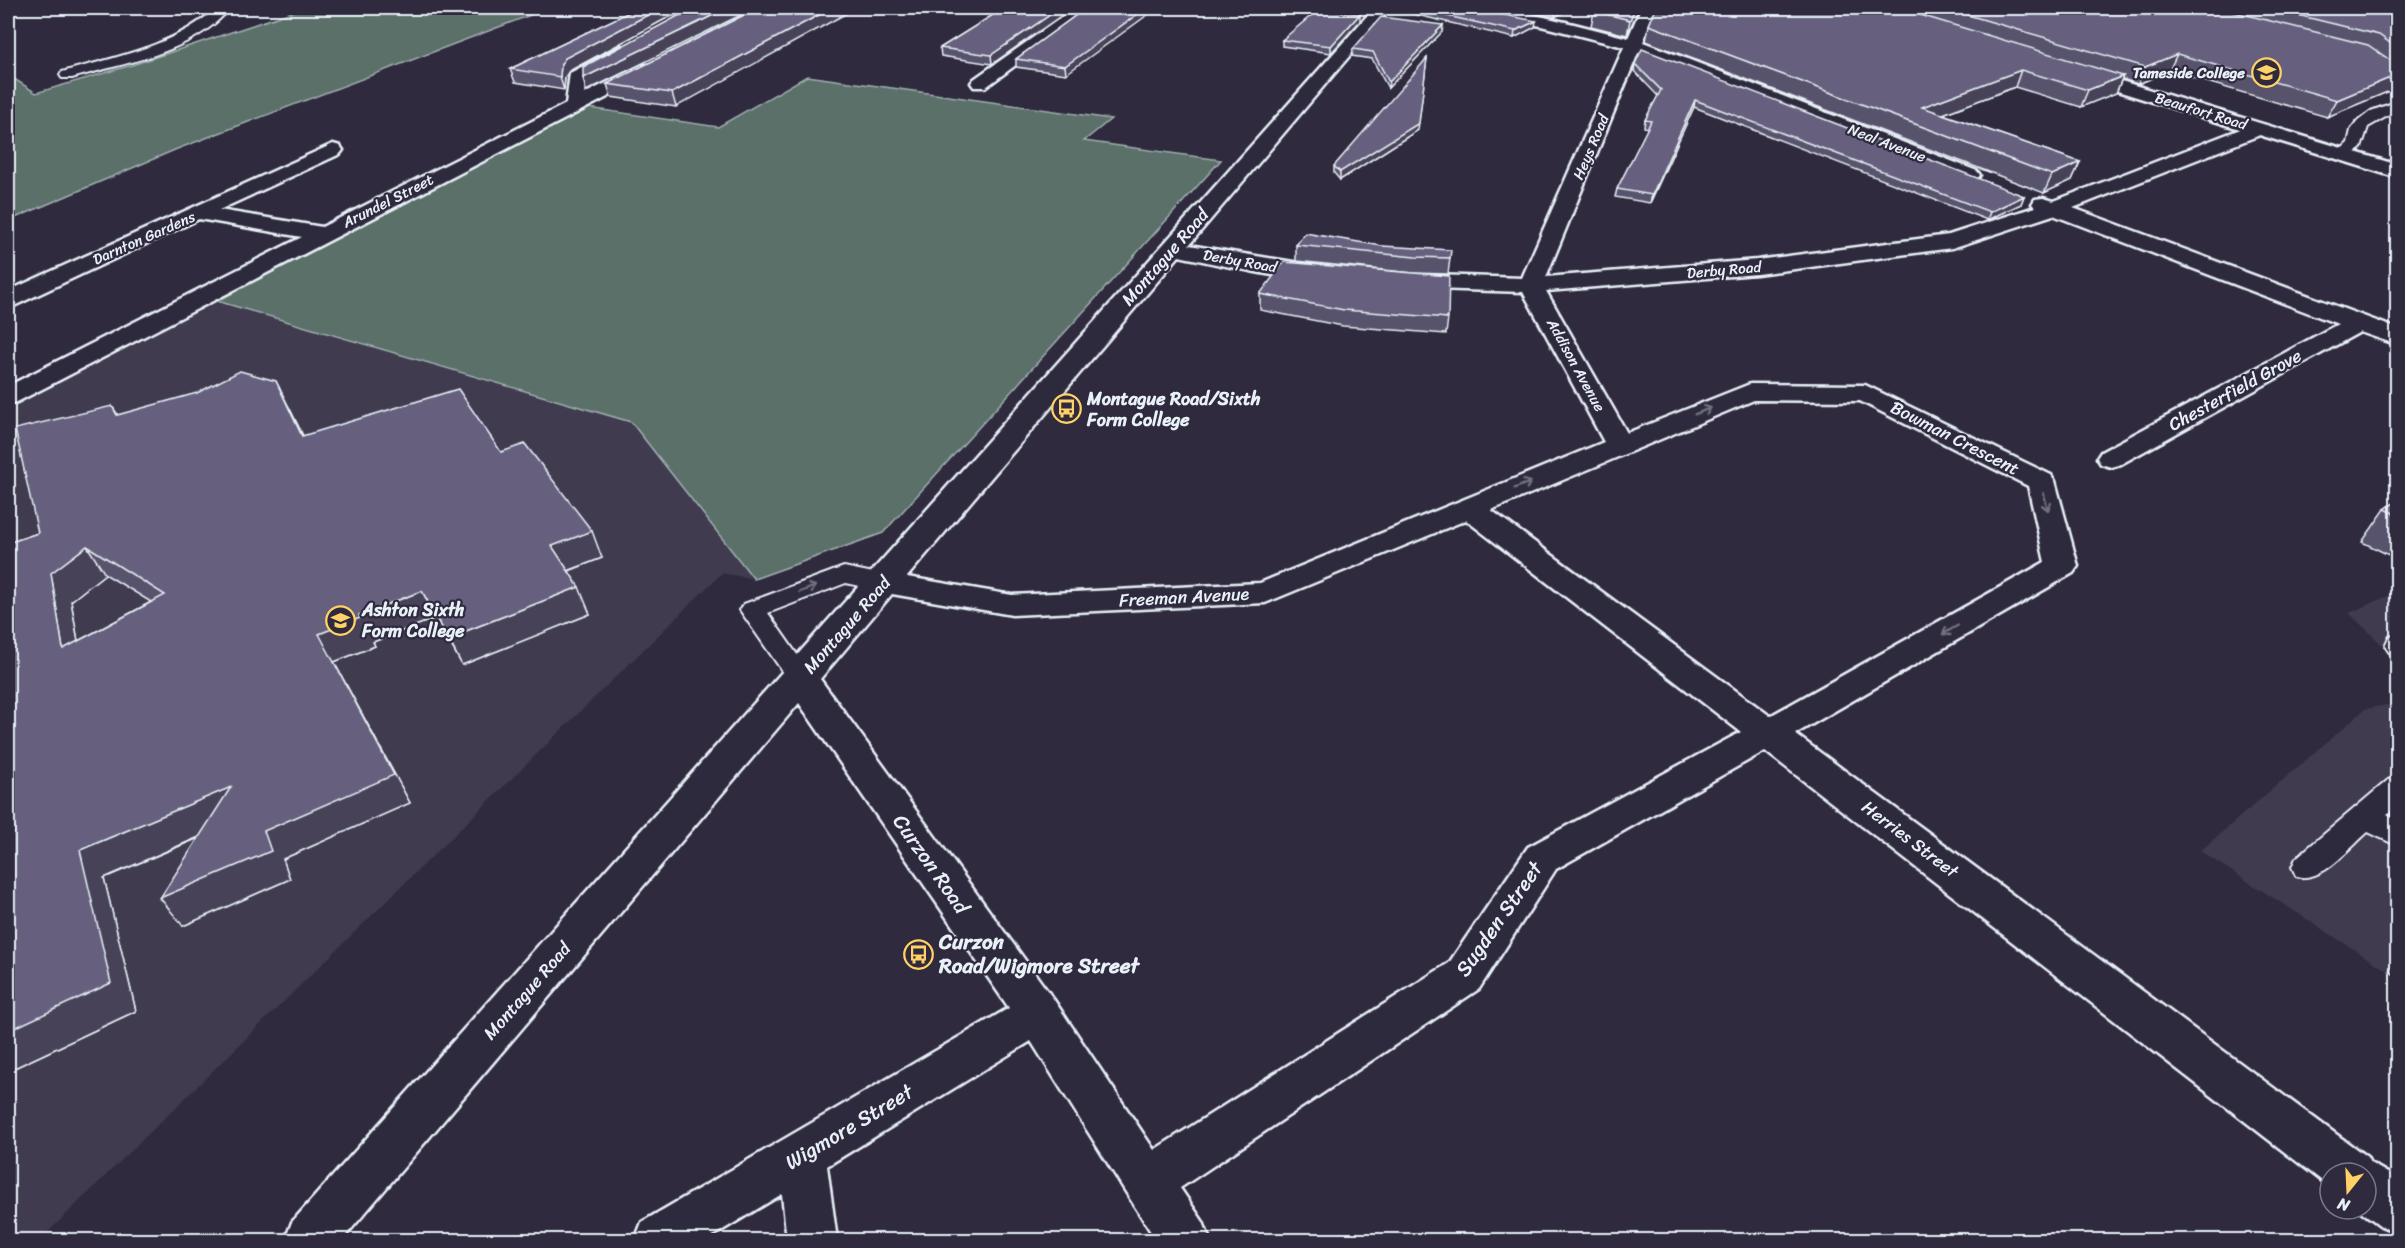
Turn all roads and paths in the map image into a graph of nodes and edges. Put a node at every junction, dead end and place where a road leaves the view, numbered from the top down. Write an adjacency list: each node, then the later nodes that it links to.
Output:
1 (219, 8): 10 (lane)
2 (1085, 8): 11 (street)
3 (1382, 8): 23 (street, Montague Road)
4 (1472, 8): 7 (street, Neal Avenue)
5 (1649, 8): 7 (street, Heys Road)
6 (635, 45): 13 (street)
7 (1634, 45): 18 (street, Neal Avenue); 26 (street, Heys Road)
8 (667, 60): 13 (street, Arundel Street)
9 (2057, 67): 14 (street, Beaufort Road)
10 (67, 75)
11 (980, 84)
12 (2397, 105): 16 (lane)
13 (575, 106): 22 (street, Arundel Street)
14 (2258, 129): 16 (street, Beaufort Road); 20 (street, Derby Road)
15 (333, 150): 21 (street)
16 (2343, 155): 17 (street, Beaufort Road)
17 (2397, 172)
18 (1987, 182)
19 (2020, 195): 20 (street)
20 (2054, 208): 26 (street, Derby Road); 28 (street)
21 (196, 212): 22 (street, Darnton Gardens); 27 (street, Darnton Gardens)
22 (323, 234): 30 (street, Arundel Street)
23 (1172, 248): 24 (street, Derby Road); 34 (street, Montague Road)
24 (1345, 275)
25 (1379, 279): 26 (street, Derby Road)
26 (1531, 285): 31 (street, Addison Avenue)
27 (8, 300)
28 (2358, 323): 29 (street); 32 (street, Chesterfield Grove)
29 (2397, 338)
30 (8, 396)
31 (1620, 445): 33 (street, Bowman Crescent, one-way to 31); 36 (street, Bowman Crescent, one-way to 36)
32 (2111, 458)
33 (1469, 508): 34 (street, Freeman Avenue); 36 (street, Herries Street)
34 (884, 583): 35 (street, Montague Road); 35 (lane, Curzon Road, one-way to 34)
35 (801, 679): 41 (street, Curzon Road); 47 (street, Montague Road)
36 (1769, 733): 43 (street, Herries Street); 44 (street, Sugden Street)
37 (2397, 788): 38 (lane)
38 (2366, 816): 39 (lane); 40 (lane)
39 (2397, 835)
40 (2307, 867)
41 (1038, 1014): 42 (street, Wigmore Street); 44 (street, Curzon Road)
42 (802, 1155): 48 (street, Wigmore Street); 49 (street)
43 (2334, 1161)
44 (1148, 1182): 50 (street, Curzon Road)
45 (2378, 1194): 46 (street)
46 (2397, 1209)
47 (309, 1240)
48 (660, 1240)
49 (812, 1240)
50 (1185, 1240)

